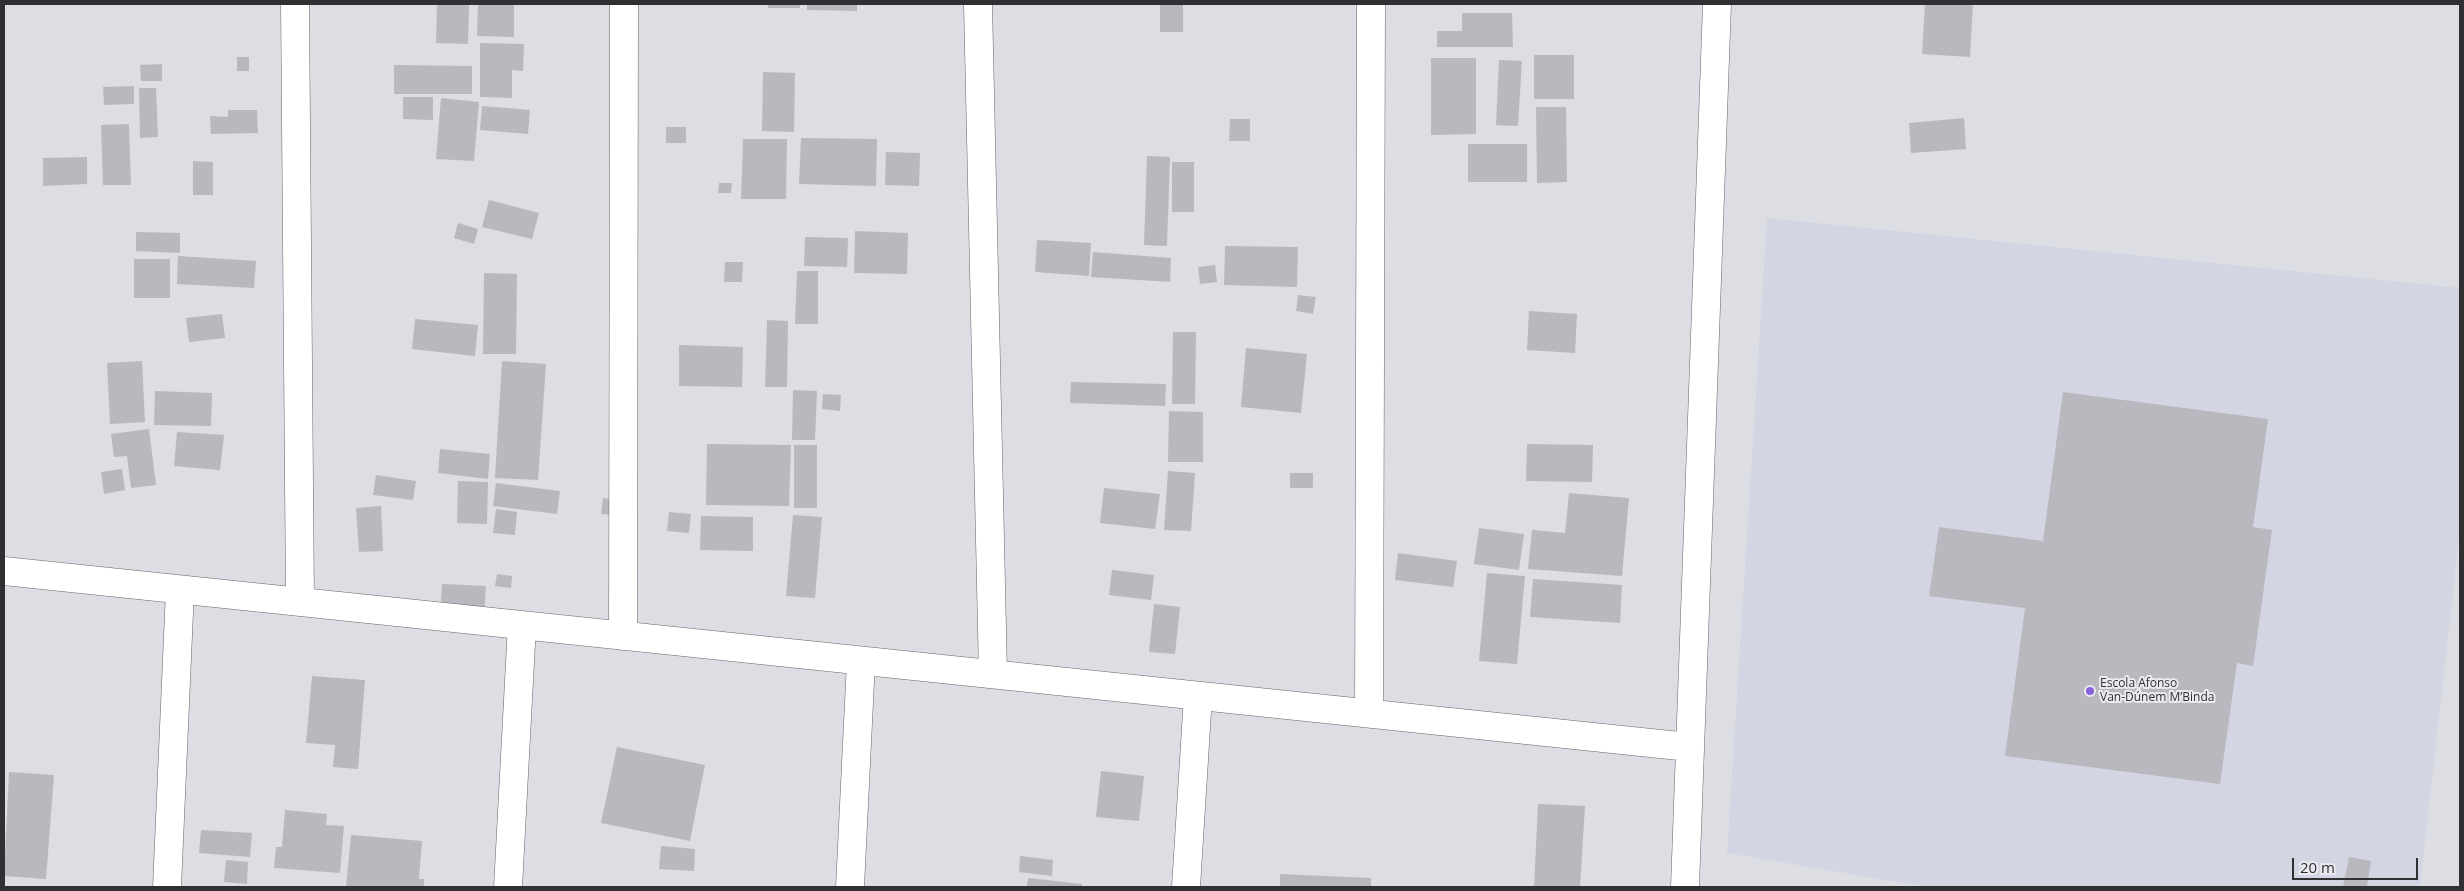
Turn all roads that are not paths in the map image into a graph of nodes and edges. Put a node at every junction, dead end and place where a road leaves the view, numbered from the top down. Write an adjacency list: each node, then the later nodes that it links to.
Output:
1 (294, 4): 8 (street)
2 (624, 4): 10 (street)
3 (978, 4): 12 (street)
4 (1371, 4): 14 (street)
5 (1717, 4): 15 (street)
6 (4, 572): 7 (street)
7 (180, 590): 8 (street); 16 (street)
8 (300, 602): 9 (street)
9 (522, 625): 10 (street); 17 (street)
10 (623, 636): 11 (street)
11 (860, 660): 12 (street); 18 (street)
12 (993, 674): 13 (street)
13 (1198, 696): 14 (street); 19 (street)
14 (1369, 713): 15 (street)
15 (1689, 746): 20 (street)
16 (167, 887)
17 (508, 887)
18 (850, 887)
19 (1186, 887)
20 (1684, 887)

